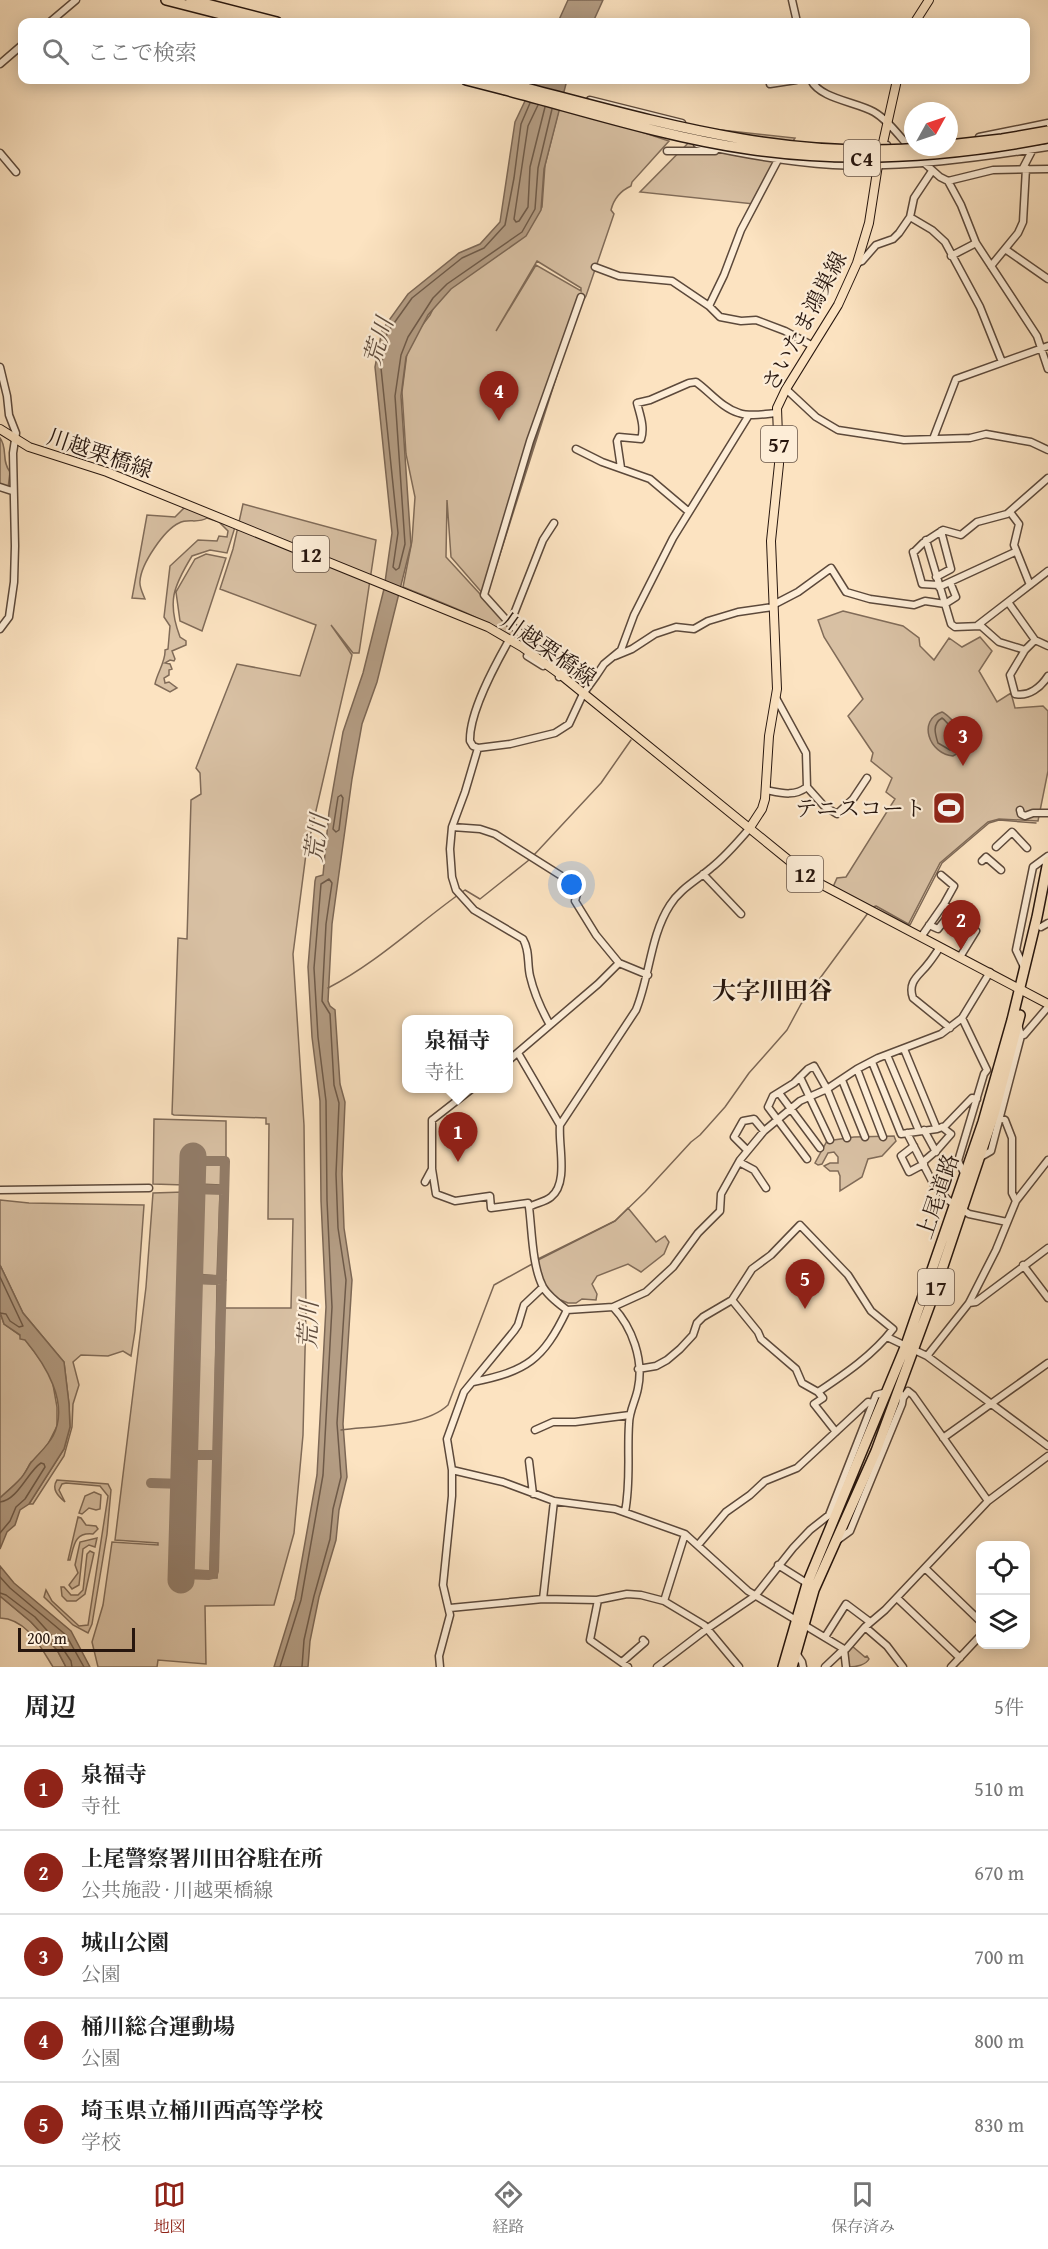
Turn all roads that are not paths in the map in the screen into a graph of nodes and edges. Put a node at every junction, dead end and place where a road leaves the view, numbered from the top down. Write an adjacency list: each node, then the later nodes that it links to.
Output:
1 (76, 0): 6 (street)
2 (166, 0): 7 (highway)
3 (191, 0): 8 (highway)
4 (792, 0): 9 (street)
5 (929, 0): 10 (main road)
6 (55, 18)
7 (236, 18)
8 (261, 18)
9 (796, 18)
10 (918, 18)
11 (18, 48): 12 (street)
12 (0, 64)
13 (481, 84): 22 (highway, C4, bridge)
14 (508, 84): 28 (highway, C4, bridge)
15 (814, 84): 18 (street)
16 (896, 84): 18 (main road, さいたま鴻巣線 / 57)
17 (645, 113): 20 (street); 20 (street); 23 (street)
18 (887, 124): 21 (street); 25 (main road, さいたま鴻巣線 / 57)
19 (1047, 126): 24 (highway, bridge); 30 (street)
20 (642, 131): 29 (street)
21 (904, 140)
22 (1048, 140)
23 (788, 142): 25 (street); 34 (street)
24 (958, 142)
25 (883, 145): 26 (street); 36 (main road, さいたま鴻巣線 / 57)
26 (904, 145)
27 (1048, 147): 30 (street)
28 (904, 148)
29 (718, 149): 31 (street); 34 (street)
30 (1032, 150): 35 (street); 37 (street)
31 (667, 151)
32 (0, 153): 40 (street)
33 (918, 156): 35 (street)
34 (778, 159): 36 (street); 51 (street)
35 (923, 162): 36 (street); 39 (street)
36 (878, 165): 46 (main road, さいたま鴻巣線 / 57)
37 (1025, 168): 38 (street); 41 (street); 44 (street)
38 (1048, 169)
39 (932, 171): 41 (street); 42 (street)
40 (16, 172)
41 (948, 181): 43 (street)
42 (910, 217): 45 (street); 46 (street)
43 (976, 243): 45 (street); 47 (street)
44 (1005, 249): 47 (street); 49 (street)
45 (951, 256): 54 (street)
46 (857, 263): 52 (main road, さいたま鴻巣線 / 57)
47 (992, 266): 53 (street)
48 (595, 267): 51 (street)
49 (1048, 279)
50 (581, 297): 85 (street)
51 (709, 306): 52 (street)
52 (811, 345): 57 (main road, さいたま鴻巣線 / 57)
53 (1045, 347): 54 (street); 56 (street)
54 (1002, 362): 62 (street)
55 (0, 367): 61 (street)
56 (1048, 369)
57 (786, 389): 58 (main road, さいたま鴻巣線 / 57); 62 (street)
58 (777, 414): 59 (street); 83 (main road, さいたま鴻巣線 / 57)
59 (749, 415): 65 (street); 70 (street)
60 (0, 429): 61 (main road, 川越栗橋線 / 12)
61 (15, 439): 69 (street); 92 (main road, 川越栗橋線 / 12)
62 (933, 439): 64 (street)
63 (576, 449): 65 (street)
64 (1048, 450)
65 (621, 468): 70 (street)
66 (1046, 481): 68 (street); 71 (street)
67 (0, 487): 69 (street)
68 (1048, 489)
69 (12, 491): 86 (street)
70 (689, 512): 91 (street)
71 (1010, 512): 73 (street); 75 (street)
72 (554, 523): 85 (street)
73 (941, 531): 74 (street); 77 (street)
74 (926, 540): 77 (street); 80 (street)
75 (1015, 552): 78 (street); 79 (street)
76 (1048, 572): 79 (street)
77 (936, 577): 80 (street)
78 (950, 582): 80 (street); 82 (street)
79 (1030, 585): 81 (street)
80 (939, 586): 82 (street)
81 (1008, 602): 84 (street); 87 (street)
82 (945, 604): 83 (street); 84 (street)
83 (773, 606): 91 (street); 95 (main road, さいたま鴻巣線 / 57)
84 (978, 625): 89 (street)
85 (512, 627): 92 (street); 96 (street)
86 (0, 629)
87 (1035, 640): 88 (street); 89 (street)
88 (1048, 646)
89 (1025, 650): 93 (street)
90 (527, 656): 92 (street)
91 (614, 656): 94 (street)
92 (561, 675): 94 (main road, 川越栗橋線 / 12)
93 (1048, 676)
94 (583, 694): 96 (street); 103 (main road, 川越栗橋線 / 12)
95 (776, 698): 98 (street); 99 (main road, さいたま鴻巣線 / 57)
96 (478, 748): 102 (street)
97 (867, 778): 98 (street)
98 (807, 787): 99 (street)
99 (766, 790): 103 (main road, さいたま鴻巣線 / 57)
100 (1020, 810): 101 (street)
101 (1048, 813)
102 (452, 826): 121 (street); 130 (street)
103 (749, 829): 110 (street); 118 (main road, 川越栗橋線 / 12)
104 (996, 847): 105 (street)
105 (1027, 848)
106 (1048, 856): 122 (street)
107 (982, 861): 109 (street)
108 (1048, 861): 122 (highway, 上尾道路 / 17)
109 (1000, 870)
110 (703, 874): 115 (street); 124 (street)
111 (941, 875): 113 (street)
112 (1048, 896): 117 (highway, 上尾道路 / 17)
113 (944, 904): 114 (street); 116 (street)
114 (952, 911): 116 (street); 120 (street)
115 (741, 914)
116 (928, 925): 118 (street)
117 (1045, 925): 125 (highway, 上尾道路 / 17)
118 (921, 937): 119 (main road, 川越栗橋線 / 12)
119 (940, 947): 120 (main road, 川越栗橋線 / 12); 131 (street)
120 (960, 957): 123 (main road, 川越栗橋線 / 12)
121 (619, 963): 124 (street); 130 (street)
122 (1024, 968): 125 (highway, 上尾道路 / 17)
123 (990, 972): 125 (main road, 川越栗橋線 / 12); 128 (street)
124 (648, 975): 151 (street)
125 (1023, 989): 126 (main road, 川越栗橋線 / 12); 127 (main road, 川越栗橋線 / 12); 129 (highway, 上尾道路 / 17); 137 (highway, 上尾道路 / 17)
126 (1048, 999)
127 (1048, 1005): 132 (street)
128 (962, 1018): 131 (street); 140 (street)
129 (1018, 1024): 132 (street); 164 (highway, 上尾道路 / 17)
130 (550, 1025): 134 (street)
131 (950, 1028): 133 (street)
132 (1021, 1036): 149 (street)
133 (904, 1049): 135 (street); 152 (street)
134 (518, 1053): 136 (street); 151 (street)
135 (887, 1055): 138 (street); 154 (street)
136 (513, 1057)
137 (1001, 1060): 140 (street); 170 (highway, 上尾道路 / 17)
138 (872, 1062): 139 (street); 155 (street)
139 (857, 1069): 142 (street); 157 (street)
140 (987, 1070): 147 (street)
141 (800, 1077): 143 (street); 145 (street); 146 (street)
142 (842, 1080): 143 (street); 156 (street)
143 (827, 1089): 146 (street); 158 (street)
144 (468, 1093): 169 (street)
145 (779, 1093): 148 (street); 150 (street)
146 (810, 1095): 148 (street); 159 (street)
147 (977, 1099): 152 (street); 170 (street)
148 (791, 1108): 150 (street); 161 (street)
149 (1000, 1118): 164 (street); 175 (street)
150 (777, 1119): 153 (street); 165 (street)
151 (560, 1125): 176 (street)
152 (939, 1128): 154 (street); 163 (street)
153 (764, 1131): 162 (street); 162 (street)
154 (922, 1131): 155 (street); 163 (street)
155 (906, 1133): 160 (street)
156 (865, 1137)
157 (883, 1137)
158 (847, 1138)
159 (830, 1140)
160 (914, 1146): 168 (street); 168 (street)
161 (820, 1148)
162 (747, 1150): 167 (street)
163 (936, 1152): 168 (street)
164 (979, 1158): 177 (highway, 上尾道路 / 17)
165 (807, 1159)
166 (1048, 1160): 175 (street)
167 (739, 1162): 173 (street); 185 (street)
168 (923, 1163): 177 (street)
169 (432, 1169): 171 (street); 176 (street)
170 (965, 1174): 177 (highway, 上尾道路 / 17)
171 (425, 1182)
172 (150, 1188): 174 (street)
173 (766, 1188)
174 (0, 1190)
175 (1016, 1201): 178 (street)
176 (529, 1207): 181 (street)
177 (958, 1208): 178 (street); 188 (highway, 上尾道路 / 17)
178 (1007, 1222): 184 (street)
179 (1048, 1248): 180 (street)
180 (1023, 1265): 182 (street); 184 (street)
181 (543, 1287): 186 (street); 192 (street)
182 (1048, 1298)
183 (732, 1300): 187 (street); 191 (street); 193 (street)
184 (969, 1303): 189 (street)
185 (613, 1307): 186 (street); 191 (street)
186 (567, 1310): 192 (street)
187 (887, 1337): 188 (street); 193 (street)
188 (910, 1346): 189 (street); 194 (highway, 上尾道路 / 17); 195 (highway, 上尾道路 / 17)
189 (927, 1356): 197 (street)
190 (1048, 1364): 197 (street)
191 (638, 1370): 198 (street)
192 (472, 1382): 205 (street)
193 (818, 1392): 200 (street)
194 (887, 1392): 196 (street); 210 (highway, 上尾道路 / 17)
195 (901, 1395): 201 (street); 212 (highway, 上尾道路 / 17)
196 (873, 1403): 200 (street); 214 (street)
197 (991, 1404): 201 (street); 202 (street)
198 (630, 1415): 199 (street); 209 (street)
199 (535, 1430)
200 (836, 1432): 213 (street)
201 (943, 1438): 208 (street)
202 (1048, 1446)
203 (1048, 1456): 208 (street)
204 (530, 1461): 206 (street)
205 (452, 1470): 206 (street); 222 (street)
206 (533, 1494): 207 (street)
207 (554, 1500): 209 (street); 219 (street)
208 (988, 1501): 215 (street)
209 (625, 1512): 211 (street)
210 (829, 1529): 212 (street); 224 (highway, 上尾道路 / 17)
211 (685, 1534): 213 (street); 221 (street)
212 (837, 1538): 224 (highway, 上尾道路 / 17)
213 (698, 1545): 217 (street)
214 (778, 1565): 216 (street); 217 (street)
215 (926, 1569): 218 (street); 223 (street)
216 (805, 1582)
217 (755, 1596): 224 (street); 226 (street)
218 (897, 1598): 225 (street); 232 (street)
219 (543, 1599): 220 (street); 222 (street)
220 (598, 1600): 221 (street); 233 (street)
221 (664, 1601): 226 (street)
222 (450, 1608): 234 (street)
223 (976, 1616)
224 (800, 1621): 227 (street); 231 (highway, 上尾道路 / 17); 237 (highway, 上尾道路 / 17)
225 (867, 1624): 227 (street); 230 (street); 242 (street)
226 (708, 1628): 235 (street); 236 (street)
227 (825, 1636): 230 (street)
228 (643, 1640): 233 (street)
229 (976, 1641): 232 (street)
230 (844, 1649): 240 (street); 241 (street)
231 (796, 1653): 238 (highway, 上尾道路 / 17); 239 (street)
232 (960, 1658): 243 (street)
233 (625, 1664)
234 (440, 1667)
235 (657, 1667)
236 (739, 1667)
237 (783, 1667)
238 (792, 1667)
239 (803, 1667)
240 (825, 1667)
241 (846, 1667)
242 (903, 1667)
243 (951, 1667)

